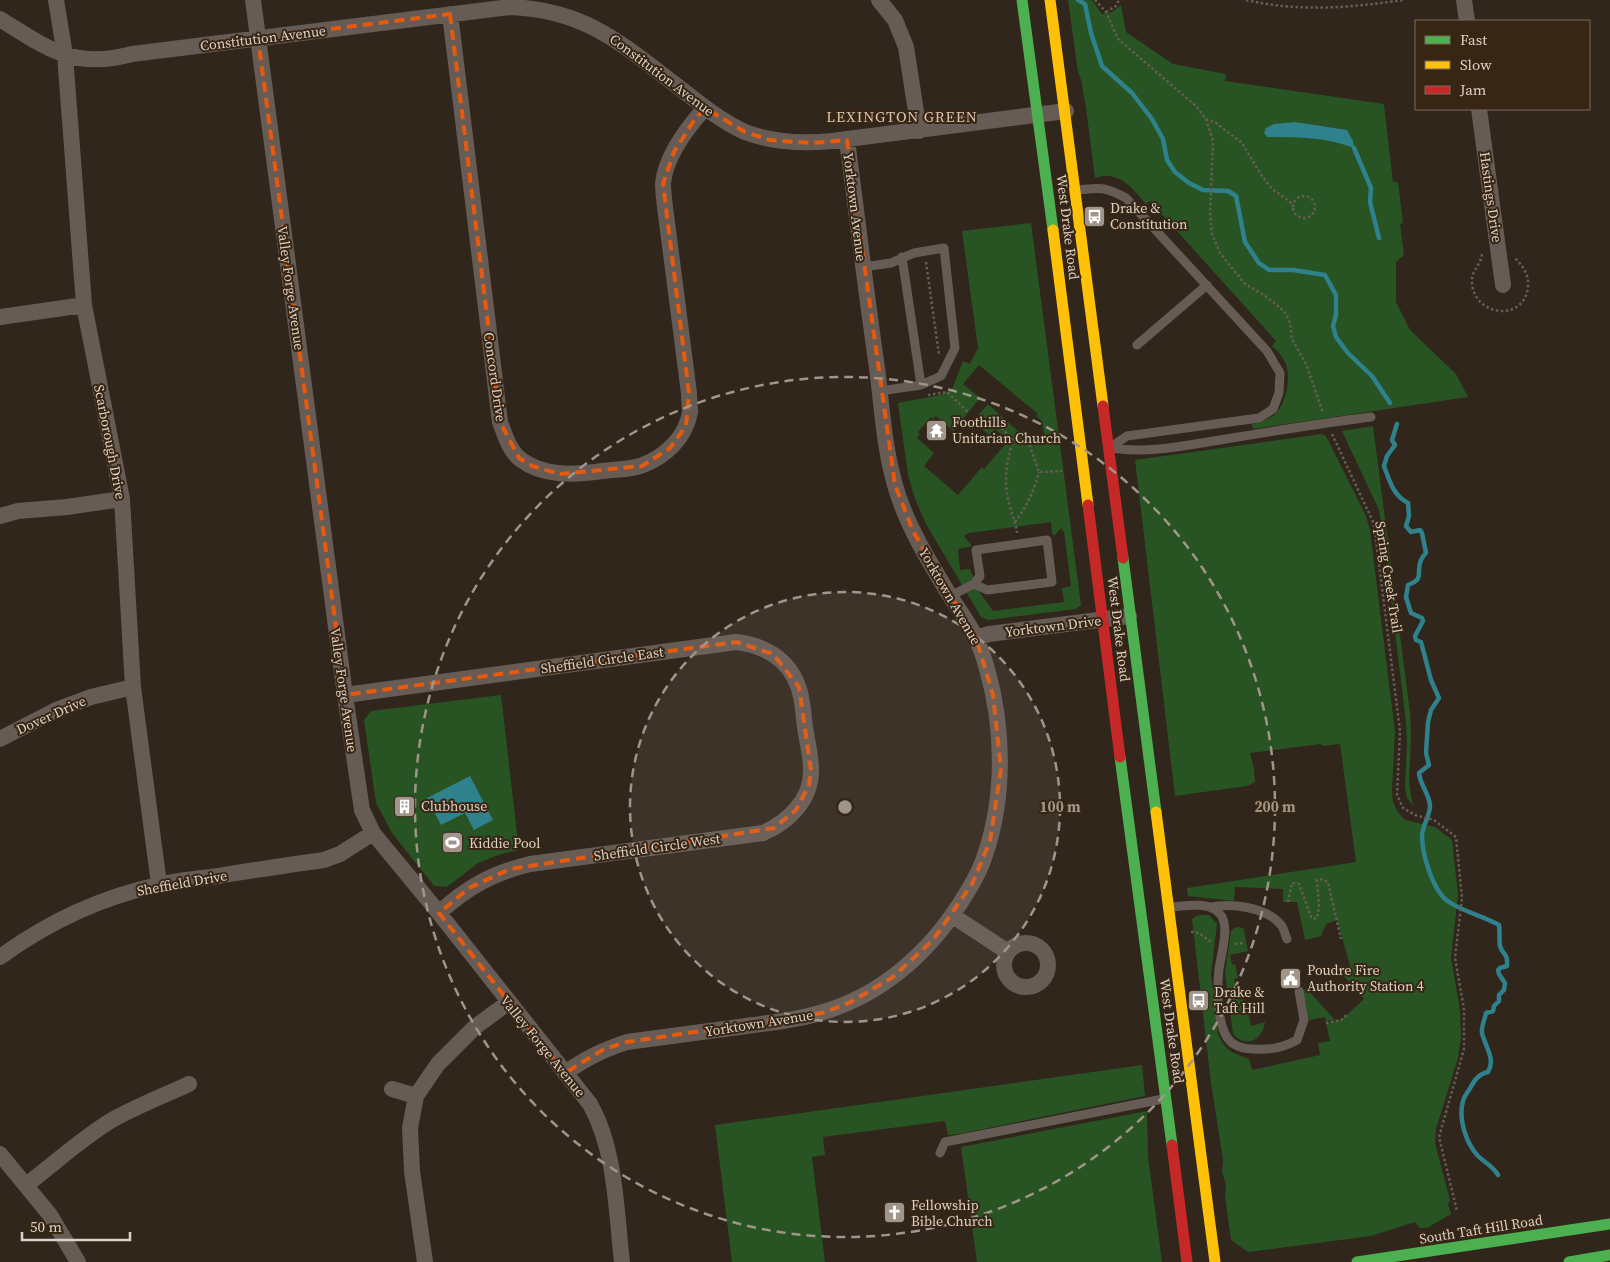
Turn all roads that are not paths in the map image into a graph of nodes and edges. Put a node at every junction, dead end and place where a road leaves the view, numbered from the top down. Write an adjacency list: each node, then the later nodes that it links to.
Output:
1 (56, 0): 12 (street, Scarborough Drive)
2 (253, 0): 11 (street, Valley Forge Avenue)
3 (879, 0): 17 (street)
4 (1022, 0): 16 (main road, West Drake Road)
5 (1050, 0): 15 (main road, West Drake Road)
6 (1464, 0): 10 (street)
7 (527, 4): 8 (street, Constitution Avenue); 13 (street, Constitution Avenue)
8 (450, 14): 11 (street, Constitution Avenue); 13 (street, Concord Drive)
9 (0, 19): 12 (street, Constitution Avenue)
10 (1467, 20)
11 (258, 38): 12 (street, Constitution Avenue); 39 (street, Valley Forge Avenue)
12 (65, 55): 24 (street, Scarborough Drive)
13 (706, 108): 18 (street, Constitution Avenue)
14 (1479, 110): 23 (street, Hastings Drive)
15 (1066, 111): 16 (street, Constitution Avenue); 19 (main road, West Drake Road)
16 (1038, 114): 17 (street, Constitution Avenue); 30 (main road, West Drake Road)
17 (918, 130): 18 (street, Constitution Avenue)
18 (846, 140): 21 (street, Yorktown Avenue)
19 (1076, 190): 22 (lane); 30 (main road, West Drake Road)
20 (902, 258): 21 (lane); 27 (lane); 27 (lane)
21 (863, 267): 28 (street, Yorktown Avenue)
22 (1206, 285): 26 (lane); 30 (lane)
23 (1503, 285)
24 (84, 305): 25 (street); 31 (street, Scarborough Drive)
25 (0, 317)
26 (1137, 345)
27 (921, 385): 28 (lane)
28 (880, 391): 34 (street, Yorktown Avenue)
29 (1371, 417): 30 (lane)
30 (1095, 450): 35 (main road, West Drake Road); 36 (main road, West Drake Road)
31 (122, 499): 32 (street); 38 (street, Scarborough Drive)
32 (0, 516)
33 (974, 584): 33 (lane); 34 (lane)
34 (950, 596): 37 (street, Yorktown Avenue)
35 (1130, 616): 36 (street, Yorktown Drive); 45 (main road, West Drake Road)
36 (1102, 619): 37 (street, Yorktown Drive); 45 (main road, West Drake Road)
37 (976, 638): 47 (street, Yorktown Avenue)
38 (133, 687): 41 (street, Dover Drive); 43 (street, Scarborough Drive)
39 (345, 696): 40 (street, Sheffield Circle East); 42 (street, Valley Forge Avenue)
40 (805, 729): 46 (street, Sheffield Circle West)
41 (0, 738)
42 (373, 833): 43 (street, Sheffield Drive); 46 (street, Valley Forge Avenue)
43 (159, 884): 50 (street, Sheffield Drive)
44 (1211, 907): 45 (lane); 48 (lane); 51 (lane)
45 (1154, 909): 57 (main road, West Drake Road); 67 (main road, West Drake Road)
46 (439, 913): 52 (street, Valley Forge Avenue)
47 (953, 916): 49 (street); 53 (street, Yorktown Avenue)
48 (1287, 939)
49 (1008, 952)
50 (0, 957)
51 (1299, 991)
52 (509, 1002): 53 (street, Valley Forge Avenue); 56 (street)
53 (565, 1073): 65 (street, Valley Forge Avenue)
54 (189, 1084): 60 (street)
55 (392, 1089): 56 (street)
56 (416, 1096): 64 (street)
57 (1166, 1098): 58 (lane); 66 (main road, West Drake Road)
58 (940, 1153)
59 (0, 1154): 60 (street)
60 (26, 1185): 63 (street)
61 (1610, 1224): 68 (main road, South Taft Hill Road)
62 (1610, 1255): 69 (main road)
63 (78, 1262)
64 (425, 1262)
65 (622, 1262)
66 (1187, 1262)
67 (1215, 1262)
68 (1358, 1262)
69 (1569, 1262)

